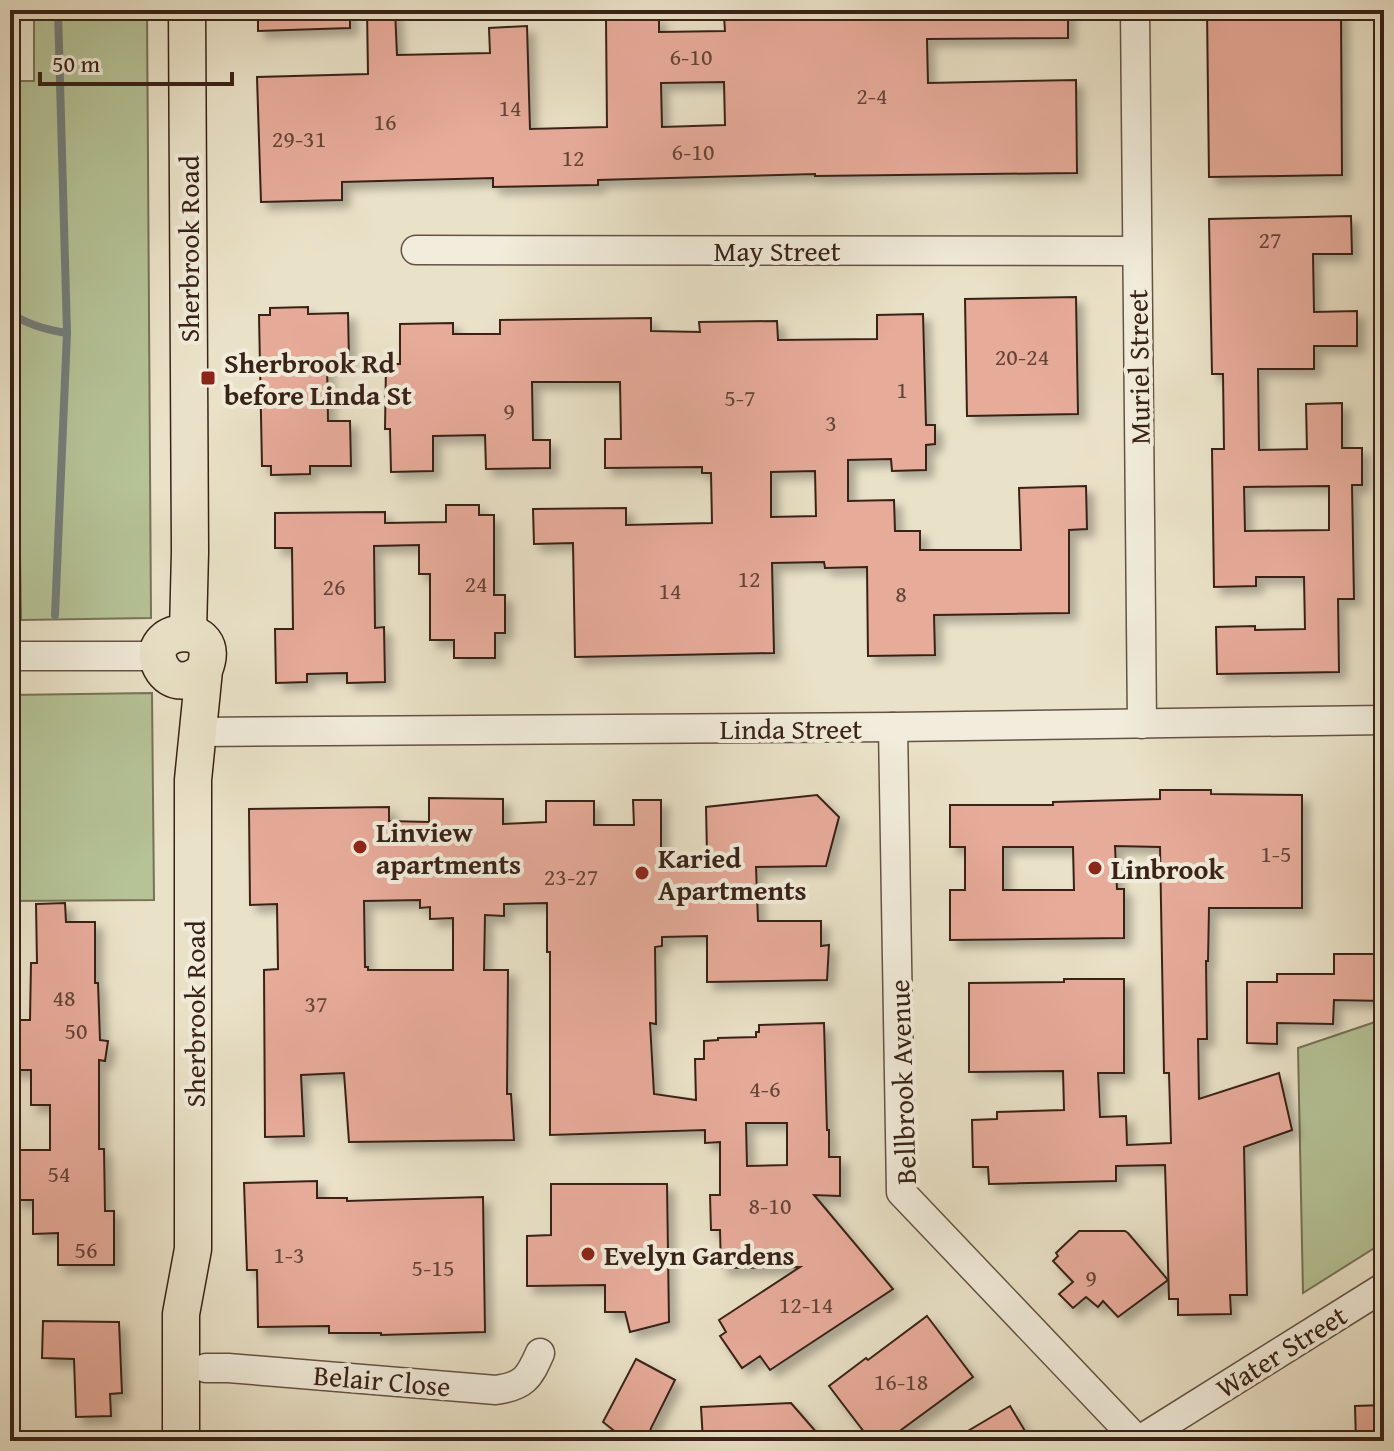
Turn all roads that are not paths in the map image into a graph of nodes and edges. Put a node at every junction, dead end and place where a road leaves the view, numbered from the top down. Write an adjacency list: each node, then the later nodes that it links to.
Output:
1 (187, 10): 6 (main road, Sherbrook Road)
2 (1135, 10): 4 (street, Muriel Street)
3 (416, 250): 4 (street, May Street)
4 (1137, 251): 8 (street, Muriel Street)
5 (10, 656): 6 (street)
6 (179, 668): 10 (main road, Sherbrook Road); 11 (main road, Sherbrook Road)
7 (1384, 720): 8 (street, Linda Street)
8 (1142, 724): 9 (street, Linda Street)
9 (893, 727): 10 (street, Linda Street); 18 (street, Bellbrook Avenue)
10 (198, 732): 11 (main road, Sherbrook Road)
11 (193, 780): 12 (main road, Sherbrook Road)
12 (193, 1249): 15 (main road, Sherbrook Road); 16 (main road, Sherbrook Road)
13 (1384, 1287): 18 (street, Water Street)
14 (540, 1353): 15 (street, Belair Close)
15 (206, 1368): 17 (main road, Sherbrook Road)
16 (181, 1441)
17 (206, 1441)
18 (1138, 1441)

